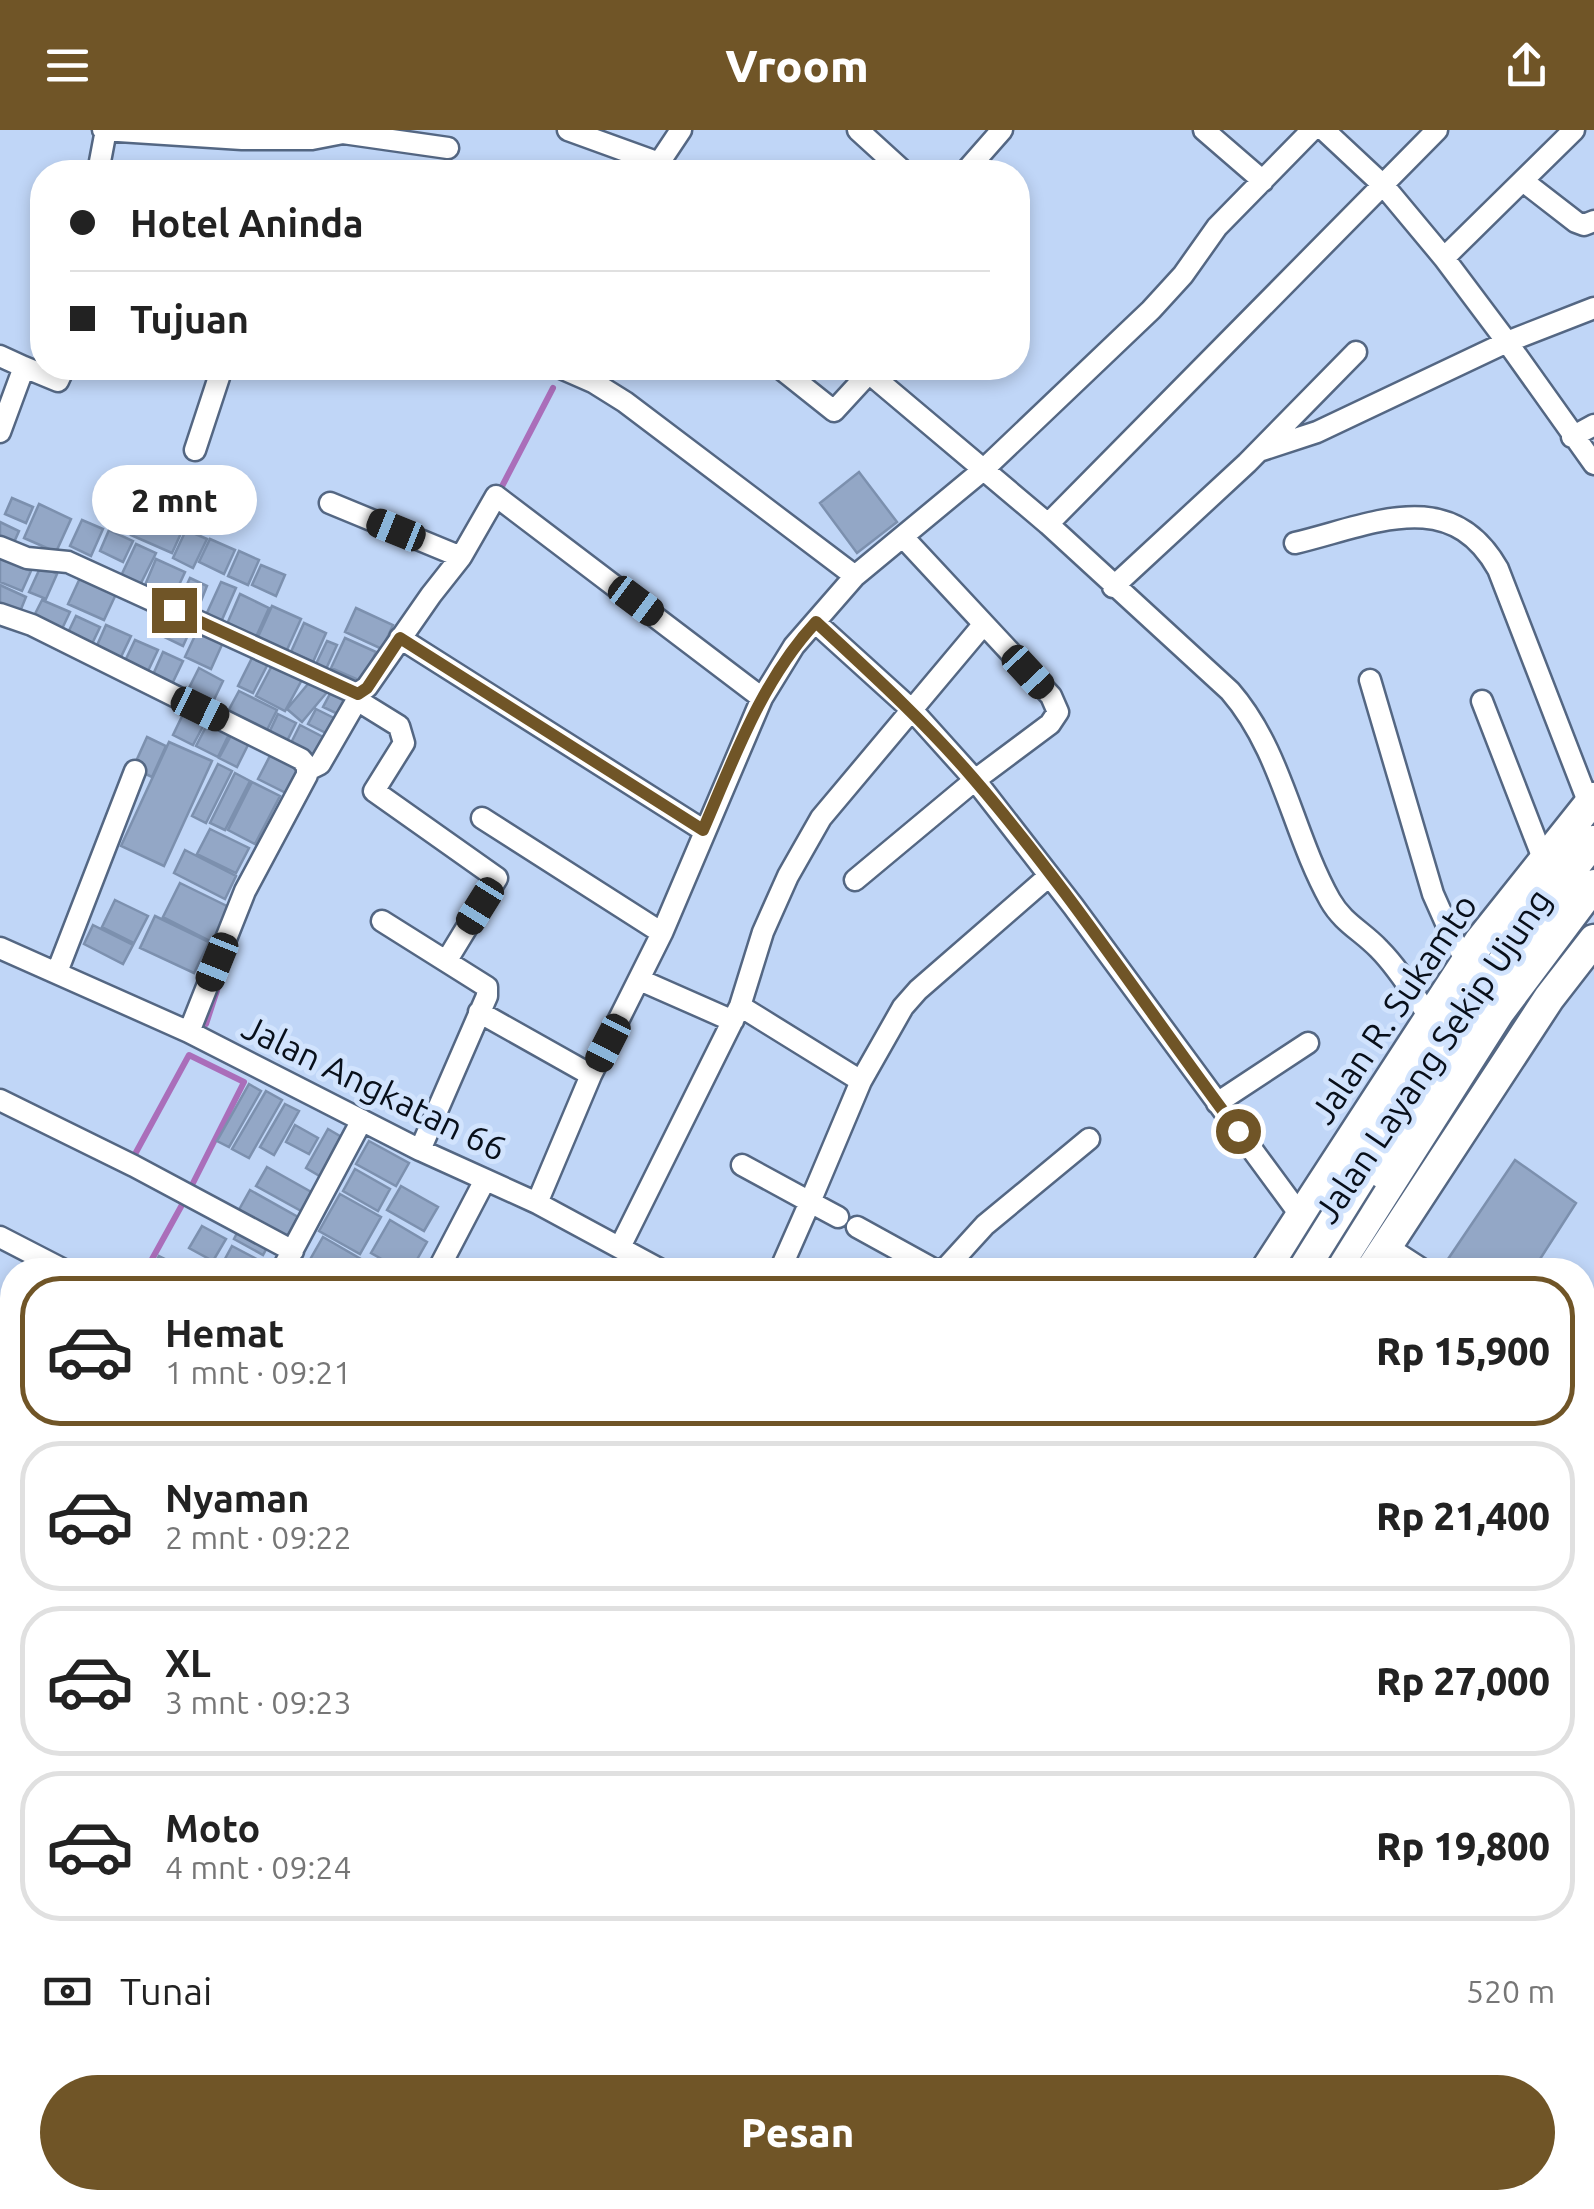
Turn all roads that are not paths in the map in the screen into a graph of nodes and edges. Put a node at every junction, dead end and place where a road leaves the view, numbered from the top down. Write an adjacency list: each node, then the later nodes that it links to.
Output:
1 (105, 130): 11 (street); 12 (street)
2 (568, 130): 13 (street)
3 (681, 130): 14 (street)
4 (858, 130): 15 (street)
5 (1002, 130): 16 (street)
6 (1204, 130): 17 (street)
7 (1312, 130): 17 (street)
8 (1324, 130): 19 (street)
9 (1437, 130): 19 (street)
10 (1574, 130): 18 (street)
11 (448, 148)
12 (100, 160)
13 (637, 160)
14 (661, 160)
15 (891, 160)
16 (976, 160)
17 (1263, 181): 39 (street)
18 (1523, 181): 20 (street); 21 (street)
19 (1384, 186): 21 (street); 41 (street)
20 (1594, 221)
21 (1444, 258): 23 (street)
22 (1594, 308): 23 (street)
23 (1507, 342): 35 (street); 37 (street)
24 (1356, 352): 37 (street)
25 (0, 356): 26 (street)
26 (24, 367): 27 (street); 34 (street)
27 (30, 369)
28 (218, 380): 36 (street)
29 (589, 380): 46 (street)
30 (795, 380): 31 (street)
31 (858, 380)
32 (878, 380): 39 (street)
33 (1594, 425): 35 (street)
34 (0, 432)
35 (1572, 436): 38 (street)
36 (195, 450)
37 (1259, 451): 47 (street)
38 (1594, 464)
39 (983, 470): 41 (street); 42 (street)
40 (330, 503): 45 (street)
41 (1048, 524): 47 (street)
42 (903, 536): 46 (street); 50 (street)
43 (1295, 542): 60 (street)
44 (0, 547): 53 (street)
45 (462, 557): 51 (street); 54 (street)
46 (855, 576): 49 (street)
47 (1113, 587): 78 (street)
48 (0, 614): 57 (street)
49 (816, 622): 54 (street); 56 (street)
50 (983, 624): 56 (street); 59 (street)
51 (404, 640): 53 (street); 62 (street)
52 (1370, 680): 73 (street)
53 (359, 696): 57 (street); 72 (street)
54 (762, 698): 62 (street)
55 (1482, 701): 64 (street)
56 (912, 710): 59 (street); 77 (street)
57 (308, 770): 79 (street)
58 (135, 771): 74 (street)
59 (975, 780): 65 (street); 66 (street)
60 (1592, 801): 64 (highway, Jalan R. Sukamto)
61 (482, 818): 69 (street)
62 (703, 830): 69 (street)
63 (1594, 841): 90 (highway, Jalan Layang Sekip Ujung)
64 (1544, 861): 73 (highway, Jalan R. Sukamto)
65 (1049, 876): 82 (street); 84 (street)
66 (855, 880)
67 (1594, 885): 90 (highway, Jalan Layang Sekip Ujung)
68 (382, 920): 72 (street)
69 (662, 933): 75 (street)
70 (1593, 944): 107 (highway)
71 (3, 956): 74 (street, Jalan Angkatan 66)
72 (446, 960): 76 (street)
73 (1467, 961): 78 (highway, Jalan R. Sukamto)
74 (57, 972): 79 (street, Jalan Angkatan 66)
75 (640, 980): 77 (street); 81 (street)
76 (479, 1012): 81 (street); 87 (street)
77 (737, 1013): 82 (street); 99 (street)
78 (1430, 1018): 93 (highway, Jalan R. Sukamto)
79 (196, 1036): 85 (street, Jalan Angkatan 66)
80 (1308, 1043): 84 (street)
81 (591, 1075): 92 (street)
82 (861, 1082): 91 (street)
83 (0, 1100): 95 (street)
84 (1217, 1103): 93 (street)
85 (362, 1120): 87 (street, Jalan Angkatan 66); 95 (street)
86 (1089, 1138): 102 (street)
87 (420, 1150): 89 (street, Jalan Angkatan 66)
88 (742, 1165): 91 (street)
89 (485, 1180): 92 (street, Jalan Angkatan 66); 98 (street)
90 (1373, 1185): 104 (highway, Jalan Layang Sekip Ujung, bridge); 106 (highway, Jalan Layang Sekip Ujung)
91 (810, 1202): 100 (street); 101 (street)
92 (536, 1203): 99 (street, Jalan Angkatan 66)
93 (1299, 1219): 103 (highway, Jalan R. Sukamto); 105 (highway)
94 (0, 1237): 96 (street)
95 (293, 1251): 97 (street)
96 (41, 1258)
97 (289, 1258)
98 (444, 1258)
99 (626, 1258)
100 (785, 1258)
101 (913, 1258)
102 (955, 1258)
103 (1274, 1258)
104 (1313, 1258)
105 (1316, 1258)
106 (1339, 1258)
107 (1378, 1258)

